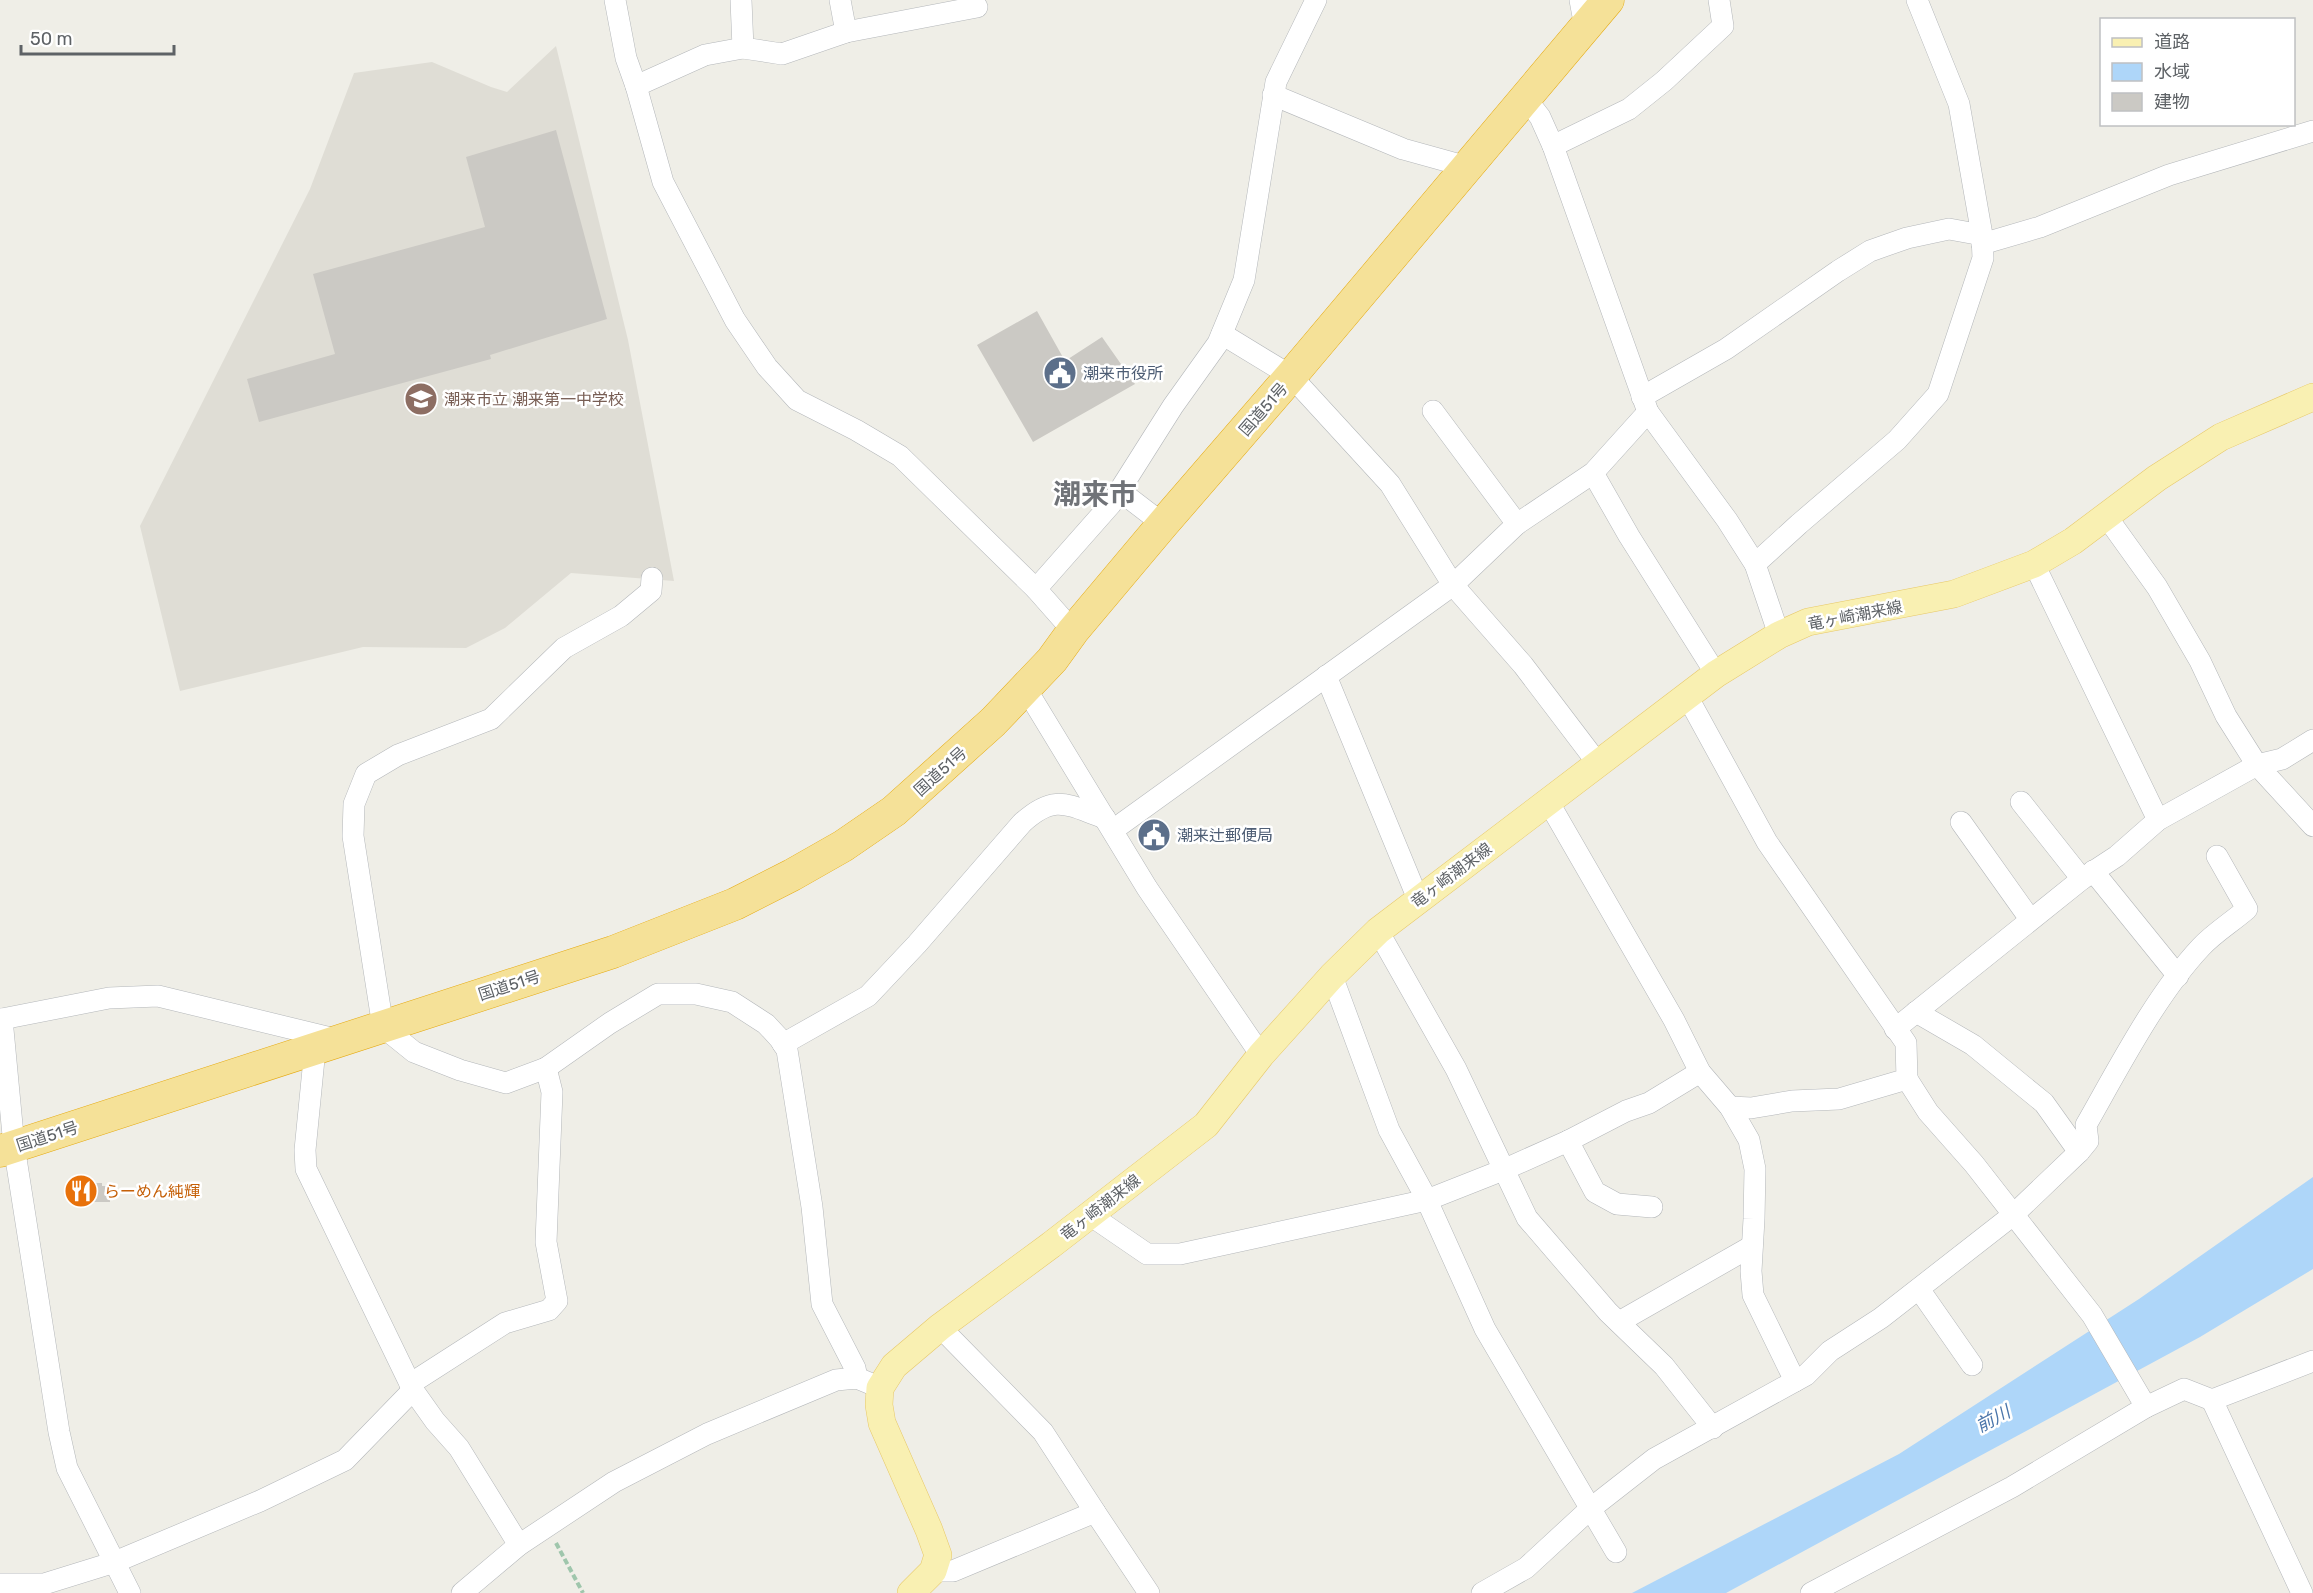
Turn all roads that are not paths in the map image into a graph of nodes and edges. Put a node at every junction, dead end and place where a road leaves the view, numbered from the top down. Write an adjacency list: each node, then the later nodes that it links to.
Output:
1 (615, 0): 13 (street)
2 (741, 0): 12 (street)
3 (840, 0): 11 (street)
4 (1316, 0): 14 (street)
5 (1608, 0): 10 (highway, 国道51号)
6 (1719, 0): 17 (street)
7 (1917, 0): 19 (street)
8 (977, 7): 9 (street)
9 (929, 8): 11 (street)
10 (1583, 13): 15 (highway, 国道51号)
11 (846, 32): 12 (street)
12 (743, 48): 13 (street)
13 (636, 86): 34 (street)
14 (1273, 95): 18 (street); 20 (street)
15 (1526, 99): 17 (street); 18 (highway, 国道51号)
16 (2313, 131): 19 (street)
17 (1553, 146): 23 (street)
18 (1468, 167): 21 (highway, 国道51号)
19 (1982, 239): 23 (street); 30 (street)
20 (1222, 334): 21 (street); 26 (street)
21 (1291, 376): 28 (highway, 国道51号); 33 (street)
22 (2313, 397): 27 (main road, 竜ヶ崎潮来線)
23 (1645, 404): 25 (street); 30 (street)
24 (1433, 411): 29 (street)
25 (1593, 473): 29 (street); 37 (street)
26 (1120, 491): 28 (street); 34 (street)
27 (2106, 516): 31 (main road, 竜ヶ崎潮来線); 43 (street)
28 (1163, 524): 35 (highway, 国道51号)
29 (1517, 525): 33 (street)
30 (1755, 564): 36 (street)
31 (2034, 564): 36 (main road, 竜ヶ崎潮来線); 47 (street)
32 (652, 578): 59 (street)
33 (1453, 585): 38 (street); 42 (street)
34 (1036, 589): 35 (street)
35 (1073, 632): 39 (highway, 国道51号)
36 (1779, 636): 37 (main road, 竜ヶ崎潮来線)
37 (1716, 674): 40 (main road, 竜ヶ崎潮来線)
38 (1326, 676): 49 (street); 52 (street)
39 (1026, 689): 49 (street); 59 (highway, 国道51号)
40 (1687, 696): 42 (main road, 竜ヶ崎潮来線); 60 (street)
41 (2313, 740): 43 (street)
42 (1599, 765): 45 (main road, 竜ヶ崎潮来線)
43 (2257, 765): 46 (street); 47 (street)
44 (2020, 802): 51 (street)
45 (1549, 803): 52 (main road, 竜ヶ崎潮来線); 65 (street)
46 (2308, 813)
47 (2158, 820): 51 (street)
48 (1961, 822): 53 (street)
49 (1109, 824): 61 (street); 63 (street)
50 (2217, 855): 56 (street)
51 (2087, 875): 53 (street); 56 (street)
52 (1418, 899): 54 (main road, 竜ヶ崎潮来線)
53 (2030, 920): 57 (street)
54 (1378, 931): 55 (main road, 竜ヶ崎潮来線); 71 (street)
55 (1332, 976): 63 (main road, 竜ヶ崎潮来線); 72 (street)
56 (2178, 976): 70 (street)
57 (1916, 1012): 60 (street); 70 (street)
58 (1, 1019): 62 (street); 69 (street)
59 (383, 1027): 62 (highway, 国道51号); 64 (street)
60 (1895, 1029): 66 (street)
61 (783, 1044): 64 (street); 83 (street)
62 (328, 1045): 69 (highway, 国道51号); 84 (street)
63 (1261, 1054): 74 (main road, 竜ヶ崎潮来線)
64 (546, 1068): 84 (street)
65 (1700, 1072): 67 (street); 68 (street)
66 (1907, 1079): 67 (street); 75 (street)
67 (1730, 1107): 76 (street)
68 (1568, 1141): 71 (street); 73 (street)
69 (7, 1149): 92 (street)
70 (2079, 1152): 75 (street)
71 (1503, 1170): 72 (street); 78 (street)
72 (1427, 1200): 74 (street); 88 (street)
73 (1652, 1207)
74 (1090, 1215): 79 (main road, 竜ヶ崎潮来線)
75 (2013, 1215): 77 (street); 86 (street)
76 (1752, 1246): 78 (street); 82 (street)
77 (1919, 1289): 81 (street); 82 (street)
78 (1619, 1322): 87 (street)
79 (940, 1327): 83 (main road, 竜ヶ崎潮来線); 89 (street)
80 (2313, 1361): 85 (street)
81 (1972, 1365)
82 (1795, 1381): 87 (street)
83 (868, 1383): 90 (street); 93 (main road)
84 (411, 1387): 90 (street); 92 (street)
85 (2212, 1400): 86 (street); 101 (street)
86 (2146, 1407): 100 (street)
87 (1713, 1428): 88 (street)
88 (1590, 1509): 91 (street); 99 (street)
89 (1095, 1512): 93 (street); 98 (street)
90 (519, 1545): 96 (street)
91 (1616, 1552)
92 (115, 1562): 94 (street); 95 (street)
93 (933, 1571): 97 (main road)
94 (0, 1584)
95 (130, 1593)
96 (462, 1593)
97 (911, 1593)
98 (1149, 1593)
99 (1482, 1593)
100 (1811, 1593)
101 (2302, 1593)

